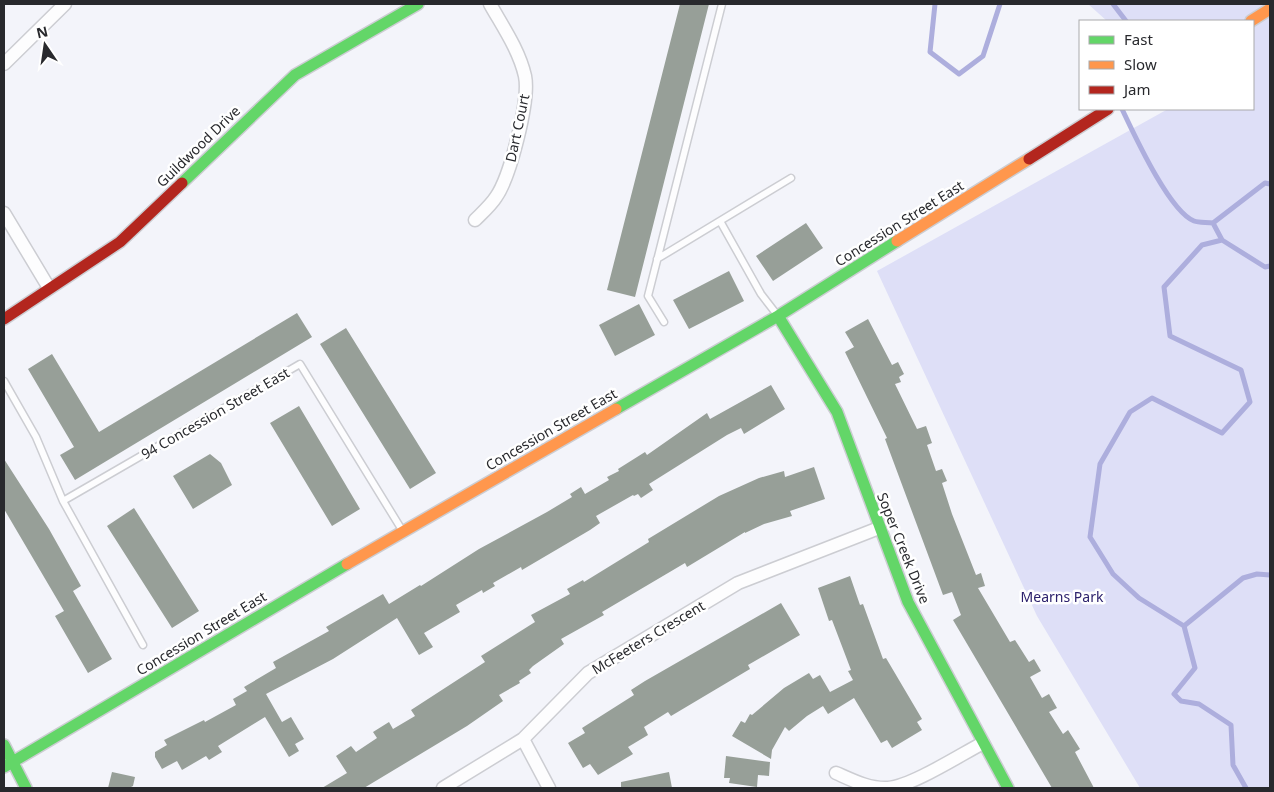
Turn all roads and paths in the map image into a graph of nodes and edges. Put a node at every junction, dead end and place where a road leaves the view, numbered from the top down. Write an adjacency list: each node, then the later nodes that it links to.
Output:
1 (65, 4): 7 (street)
2 (418, 4): 14 (street, Guildwood Drive)
3 (490, 4): 11 (street, Dart Court)
4 (722, 4): 13 (lane)
5 (1270, 9): 6 (street)
6 (1253, 20)
7 (4, 64)
8 (1106, 110): 15 (street, Concession Street East)
9 (791, 178): 12 (lane)
10 (4, 213): 14 (street)
11 (475, 220)
12 (720, 221): 13 (lane); 15 (lane)
13 (657, 259): 17 (lane)
14 (49, 288): 16 (street, Guildwood Drive)
15 (778, 316): 20 (street, Soper Creek Drive); 21 (street, Concession Street East)
16 (4, 319)
17 (664, 322)
18 (4, 381): 19 (lane)
19 (63, 501): 21 (lane, 94 Concession Street East); 22 (lane)
20 (879, 528): 23 (street, McFeeters Crescent); 24 (street, Soper Creek Drive)
21 (403, 531): 26 (street, Concession Street East)
22 (143, 645)
23 (524, 739): 29 (street, McFeeters Crescent); 30 (street)
24 (983, 743): 27 (street); 31 (street, Soper Creek Drive)
25 (4, 745): 26 (street)
26 (7, 765): 28 (street)
27 (836, 773)
28 (26, 788)
29 (442, 788)
30 (549, 788)
31 (1008, 788)

